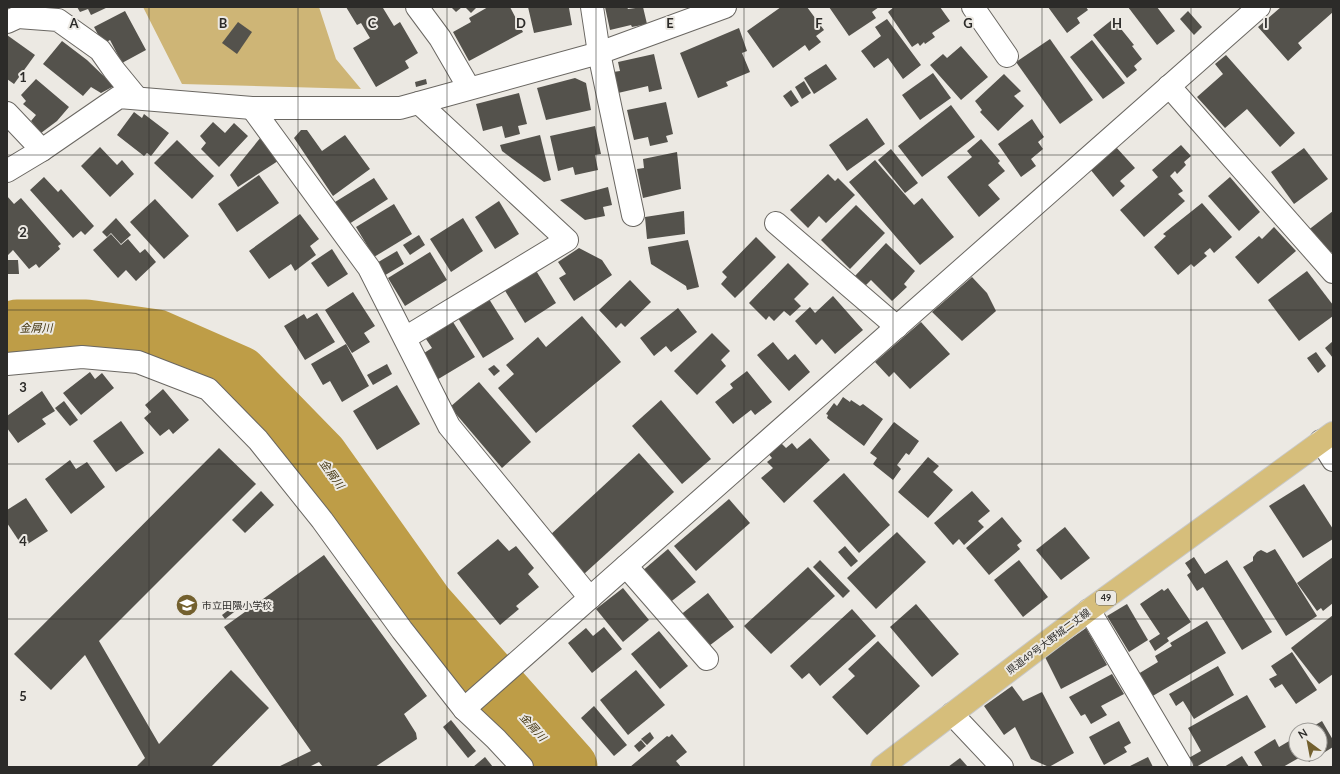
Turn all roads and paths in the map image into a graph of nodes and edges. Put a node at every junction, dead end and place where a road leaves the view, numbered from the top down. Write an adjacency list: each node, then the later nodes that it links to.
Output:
1 (417, 7): 10 (street)
2 (592, 7): 7 (street)
3 (725, 7): 7 (street)
4 (973, 7): 8 (street)
5 (1259, 7): 9 (street)
6 (7, 22): 11 (street)
7 (599, 52): 10 (street); 17 (street)
8 (1007, 56)
9 (1169, 86): 19 (street); 20 (street)
10 (469, 88): 12 (street)
11 (137, 98): 13 (street); 15 (street)
12 (419, 103): 13 (street); 21 (street)
13 (252, 108): 21 (street)
14 (7, 113): 15 (street)
15 (42, 150): 16 (street)
16 (7, 171)
17 (633, 214)
18 (776, 223): 20 (street)
19 (1333, 272)
20 (897, 327): 25 (street)
21 (404, 338): 26 (street)
22 (7, 364): 29 (street)
23 (1327, 437): 24 (street); 27 (main road, 県道49号大野城二丈線 / 49)
24 (1333, 460)
25 (626, 566): 26 (street); 28 (street)
26 (590, 598): 29 (street)
27 (1089, 610): 30 (main road, 県道49号大野城二丈線 / 49); 34 (street)
28 (707, 659)
29 (469, 704): 31 (street)
30 (952, 714): 32 (main road, 県道49号大野城二丈線 / 49); 33 (street)
31 (522, 767)
32 (882, 767)
33 (1002, 767)
34 (1182, 767)

